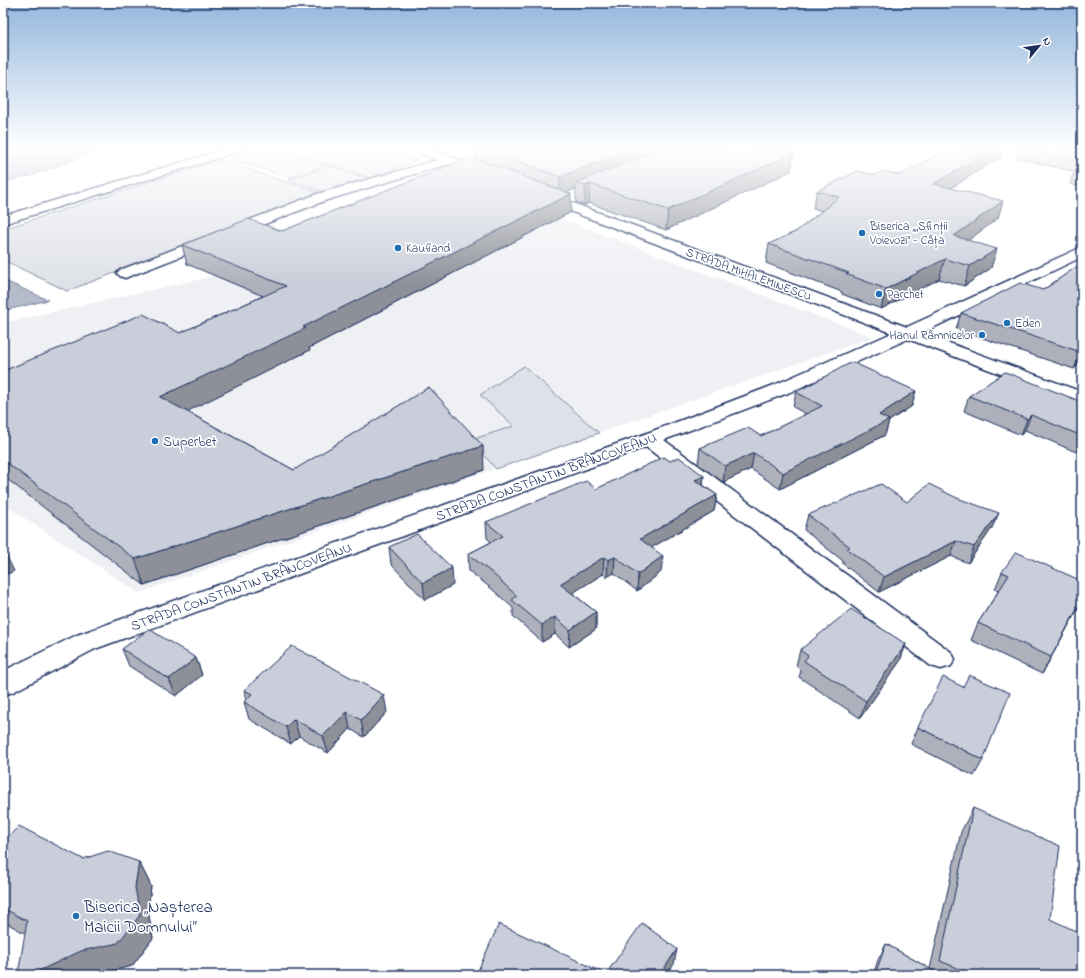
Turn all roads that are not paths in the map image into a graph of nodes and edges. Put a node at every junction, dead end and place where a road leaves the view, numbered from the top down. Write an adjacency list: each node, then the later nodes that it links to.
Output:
1 (90, 194): 6 (street)
2 (334, 194): 8 (street)
3 (538, 194): 5 (street, STRADA MIHAI EMINESCU)
4 (575, 196): 5 (street)
5 (560, 202): 9 (street, STRADA MIHAI EMINESCU)
6 (3, 220)
7 (1082, 252): 9 (street, STRADA CONSTANTIN BRÂNCOVEANU)
8 (125, 273)
9 (908, 333): 10 (street, STRADA MIHAI EMINESCU); 11 (street, STRADA CONSTANTIN BRÂNCOVEANU)
10 (1082, 398)
11 (649, 439): 12 (street); 13 (street, STRADA CONSTANTIN BRÂNCOVEANU)
12 (941, 659)
13 (3, 684)

